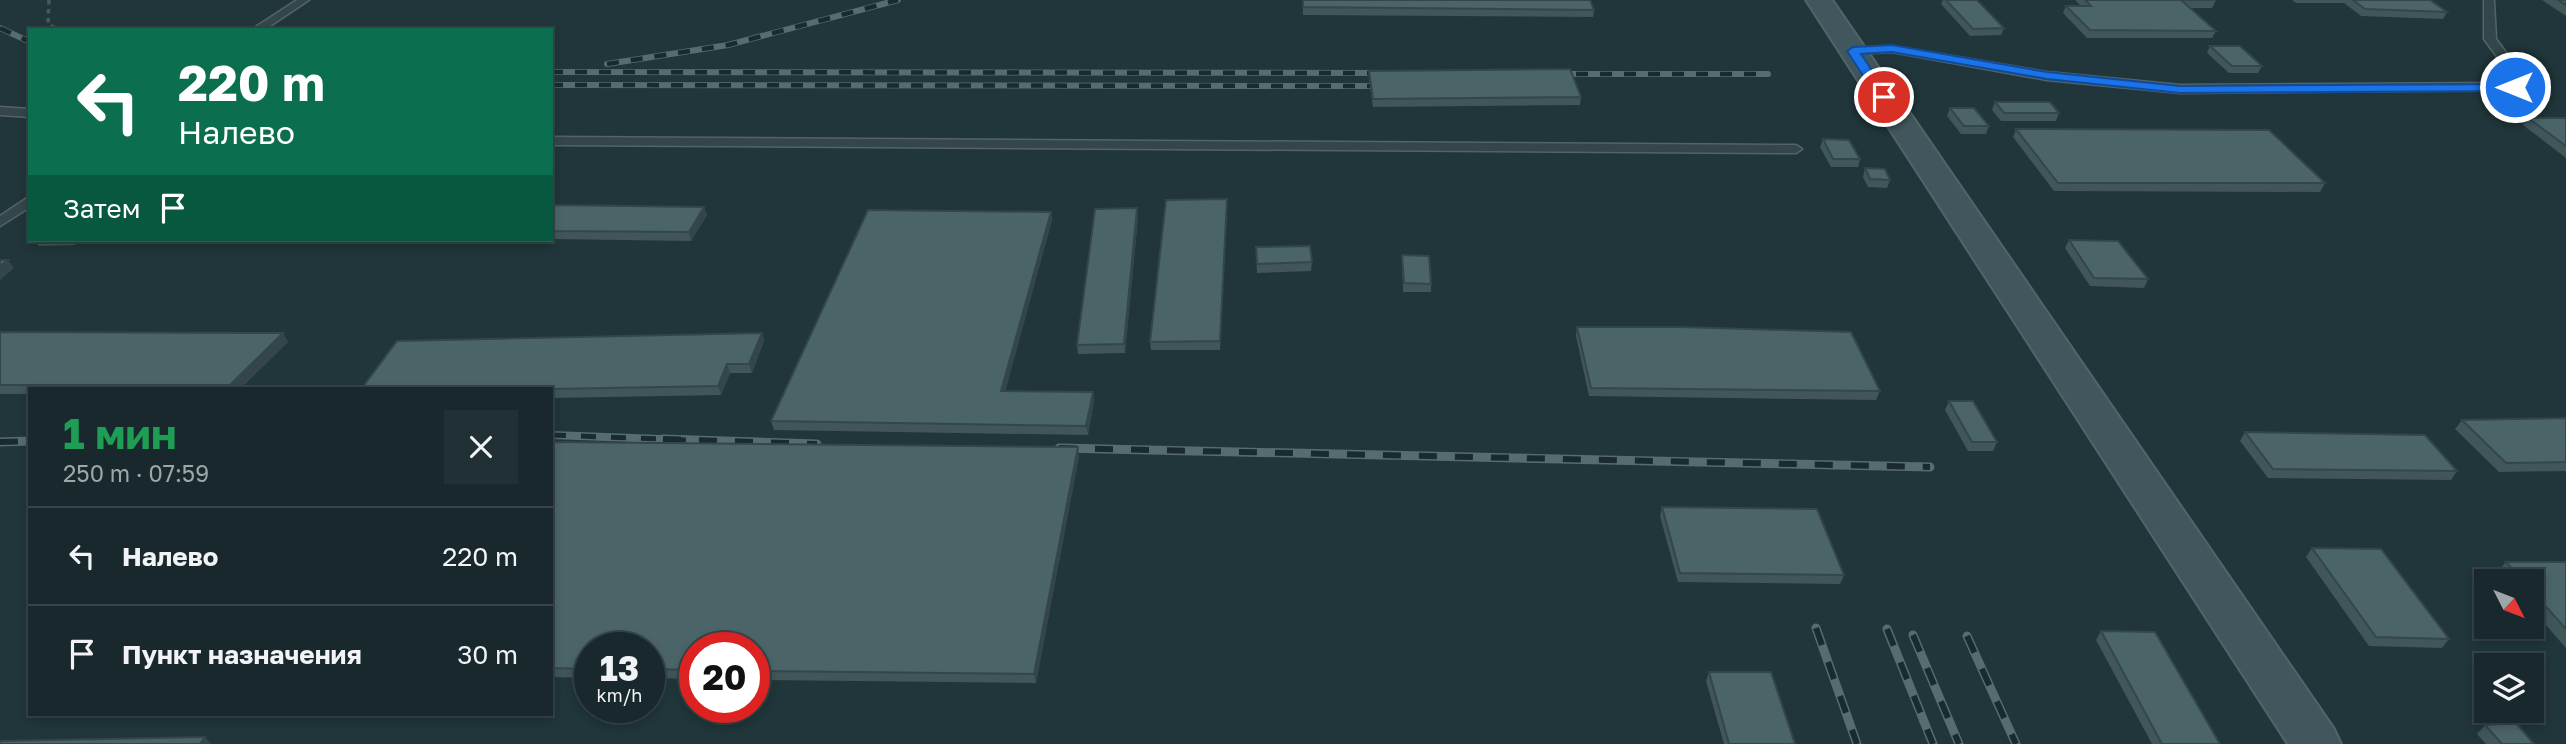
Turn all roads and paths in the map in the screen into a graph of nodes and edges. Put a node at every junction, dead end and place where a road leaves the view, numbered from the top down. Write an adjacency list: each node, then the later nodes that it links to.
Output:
1 (49, 0): 5 (path)
2 (304, 0): 6 (lane)
3 (1819, 0): 7 (main road)
4 (2489, 0): 7 (lane)
5 (55, 28)
6 (259, 28)
7 (1853, 51): 14 (main road)
8 (0, 111): 9 (lane)
9 (28, 113)
10 (553, 141): 11 (lane)
11 (1796, 149)
12 (28, 201): 13 (lane)
13 (0, 222)
14 (2316, 744)

